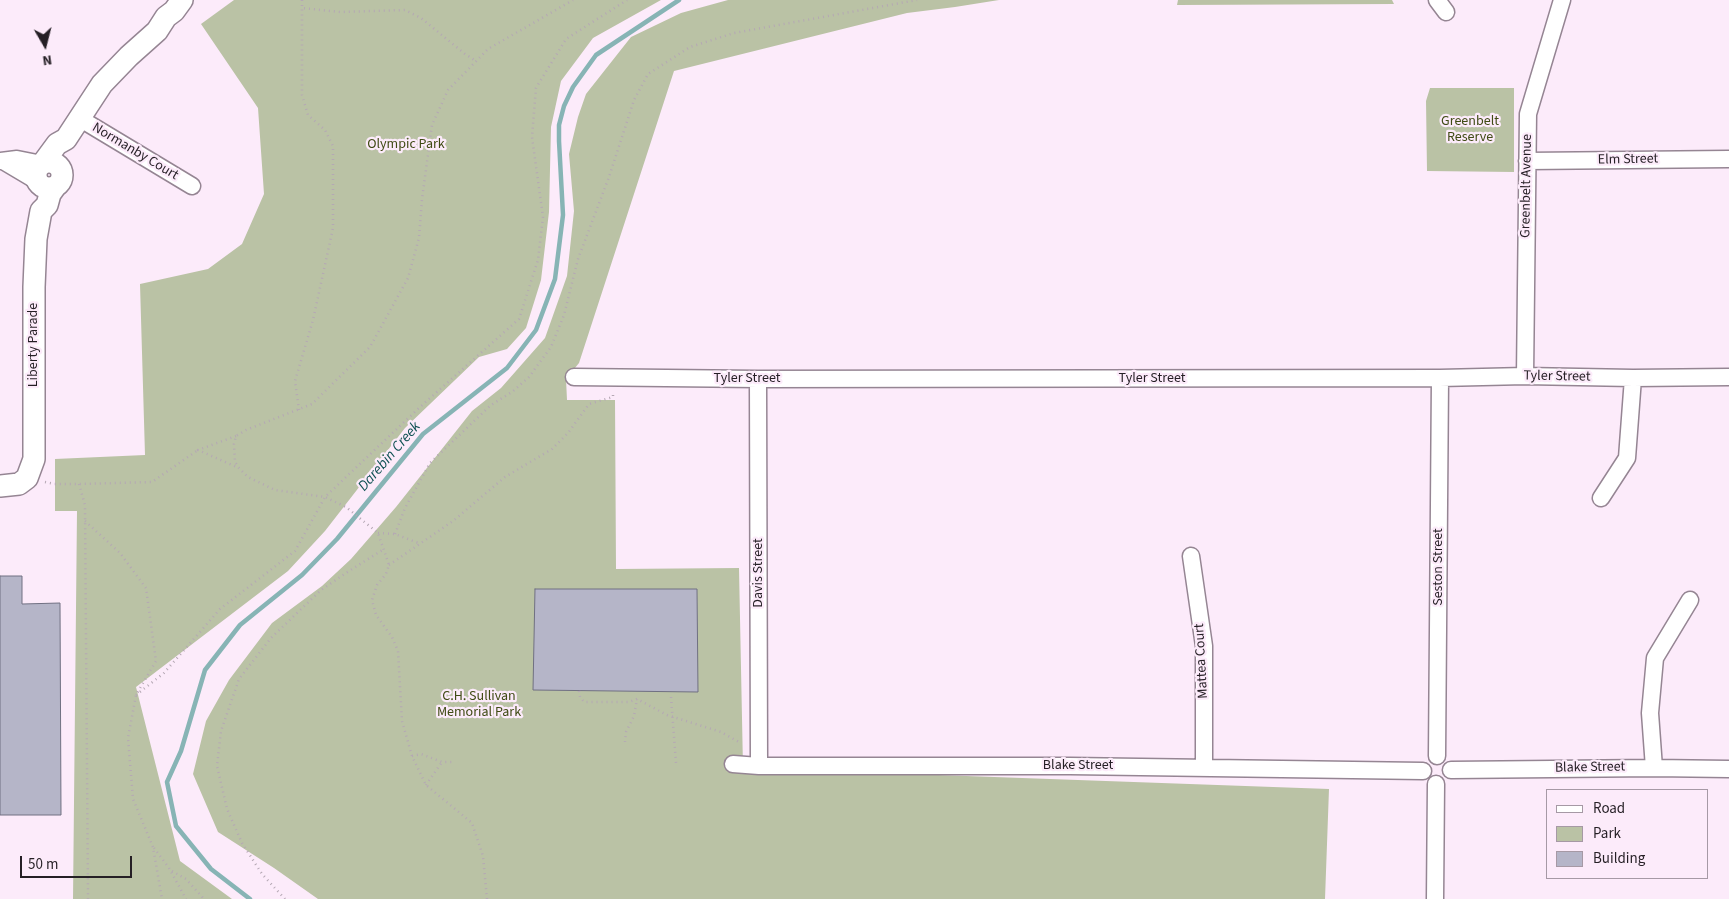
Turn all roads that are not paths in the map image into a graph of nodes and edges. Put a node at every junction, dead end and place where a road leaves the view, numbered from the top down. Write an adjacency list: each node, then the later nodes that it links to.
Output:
1 (182, 0): 4 (street)
2 (194, 0): 4 (street)
3 (1562, 0): 8 (street, Greenbelt Avenue)
4 (157, 31): 5 (street)
5 (79, 118): 9 (street); 10 (street, Normanby Court)
6 (1729, 159): 8 (street, Elm Street)
7 (3, 161): 9 (street)
8 (1528, 161): 11 (street, Greenbelt Avenue)
9 (46, 175): 17 (street, Liberty Parade)
10 (192, 186)
11 (1525, 376): 14 (street, Tyler Street); 15 (street, Tyler Street)
12 (1729, 377): 15 (street, Tyler Street)
13 (574, 378): 16 (street, Tyler Street)
14 (1440, 378): 16 (street, Tyler Street); 21 (street, Seston Street)
15 (1633, 378): 18 (street)
16 (758, 379): 23 (street, Davis Street)
17 (0, 486)
18 (1601, 498)
19 (1191, 556): 24 (street, Mattea Court)
20 (1690, 600): 25 (street)
21 (1438, 756): 27 (street); 28 (street)
22 (734, 764): 23 (street, Blake Street)
23 (759, 766): 24 (street, Blake Street)
24 (1204, 767): 28 (street, Blake Street)
25 (1654, 768): 26 (street, Blake Street); 27 (street, Blake Street)
26 (1729, 769)
27 (1451, 770): 29 (street)
28 (1423, 771): 29 (street)
29 (1436, 784): 30 (street)
30 (1435, 899)

